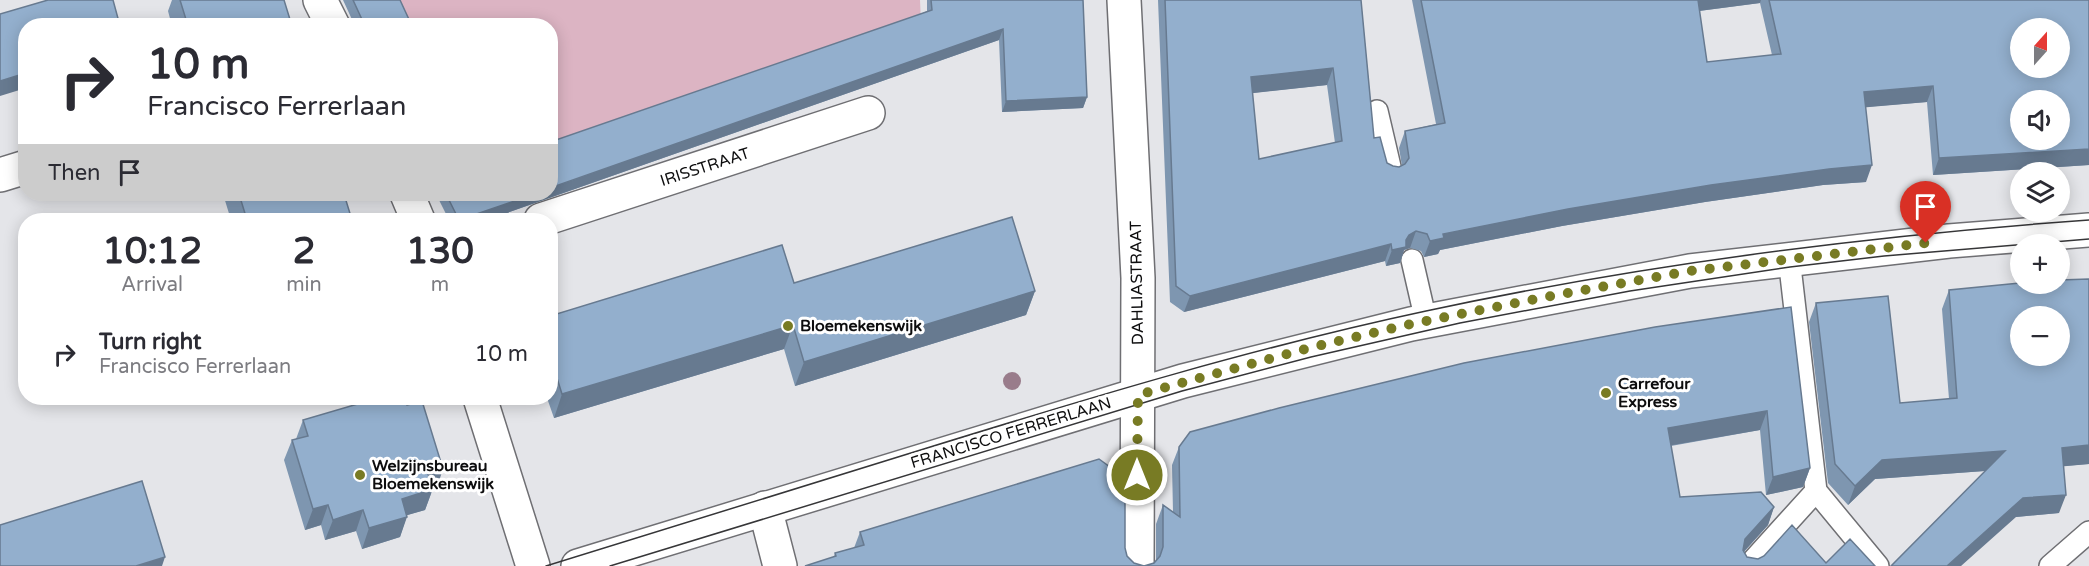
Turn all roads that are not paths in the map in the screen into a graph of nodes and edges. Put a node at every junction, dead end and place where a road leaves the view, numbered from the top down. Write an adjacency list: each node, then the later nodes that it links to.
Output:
1 (320, 0): 3 (street)
2 (1124, 0): 14 (street, DAHLIASTRAAT)
3 (329, 18)
4 (1377, 111): 7 (lane)
5 (868, 113): 9 (street, IRISSTRAAT)
6 (18, 170): 8 (street)
7 (1391, 171)
8 (0, 176)
9 (558, 214)
10 (2089, 230): 11 (street, FRANCISCO FERRERLAAN)
11 (1789, 258): 13 (street, FRANCISCO FERRERLAAN); 16 (lane)
12 (1412, 260): 13 (lane)
13 (1426, 321): 14 (street, FRANCISCO FERRERLAAN)
14 (1138, 395): 17 (street, FRANCISCO FERRERLAAN); 22 (street, DAHLIASTRAAT)
15 (482, 405): 19 (street)
16 (1816, 491): 23 (lane); 24 (lane)
17 (765, 508): 20 (street, FRANCISCO FERRERLAAN); 21 (street)
18 (2089, 532): 25 (lane)
19 (533, 566)
20 (578, 566)
21 (780, 566)
22 (1137, 566)
23 (1748, 566)
24 (1878, 566)
25 (2050, 566)

